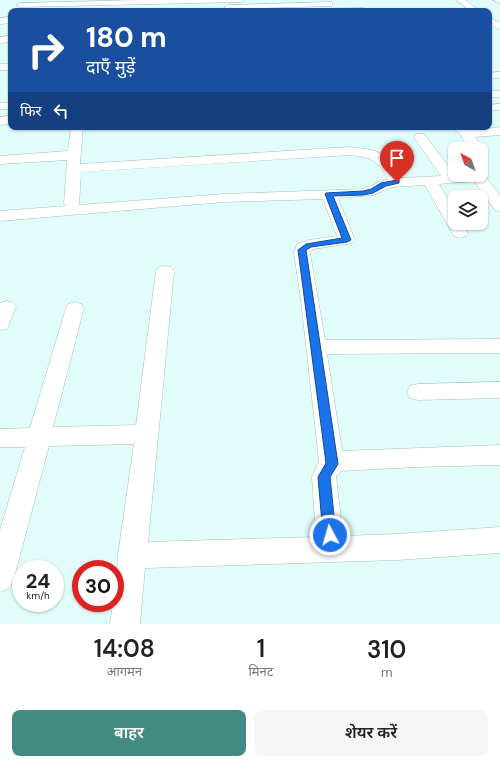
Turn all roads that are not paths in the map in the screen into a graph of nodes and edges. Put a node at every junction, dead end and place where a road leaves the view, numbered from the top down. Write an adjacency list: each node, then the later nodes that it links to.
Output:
1 (241, 0): 4 (street)
2 (352, 0): 11 (street)
3 (460, 0): 12 (street)
4 (161, 1): 10 (street)
5 (61, 2): 7 (street); 8 (street)
6 (329, 4): 10 (street)
7 (19, 5)
8 (91, 5): 9 (street)
9 (127, 5): 10 (street)
10 (152, 8)
11 (360, 8)
12 (472, 8)
13 (77, 130): 19 (street)
14 (461, 130): 15 (street); 17 (street)
15 (500, 131)
16 (420, 137): 20 (street)
17 (471, 142)
18 (0, 160): 19 (street)
19 (74, 161): 23 (street); 26 (street)
20 (448, 175)
21 (448, 179): 22 (street)
22 (430, 181): 23 (street); 29 (street)
23 (397, 182): 25 (street)
24 (483, 182): 27 (street)
25 (329, 194): 28 (street); 33 (street)
26 (72, 204)
27 (500, 207)
28 (0, 216)
29 (460, 233)
30 (165, 271): 36 (street)
31 (75, 308): 37 (street)
32 (500, 346): 33 (street)
33 (317, 348): 40 (street)
34 (500, 390): 35 (street)
35 (418, 392)
36 (147, 434): 37 (street); 43 (street)
37 (39, 437): 38 (street); 44 (street)
38 (0, 438)
39 (500, 455): 40 (street)
40 (332, 464): 42 (street)
41 (500, 540): 42 (street)
42 (331, 549): 43 (street)
43 (132, 555): 45 (street)
44 (0, 578)
45 (125, 624)

